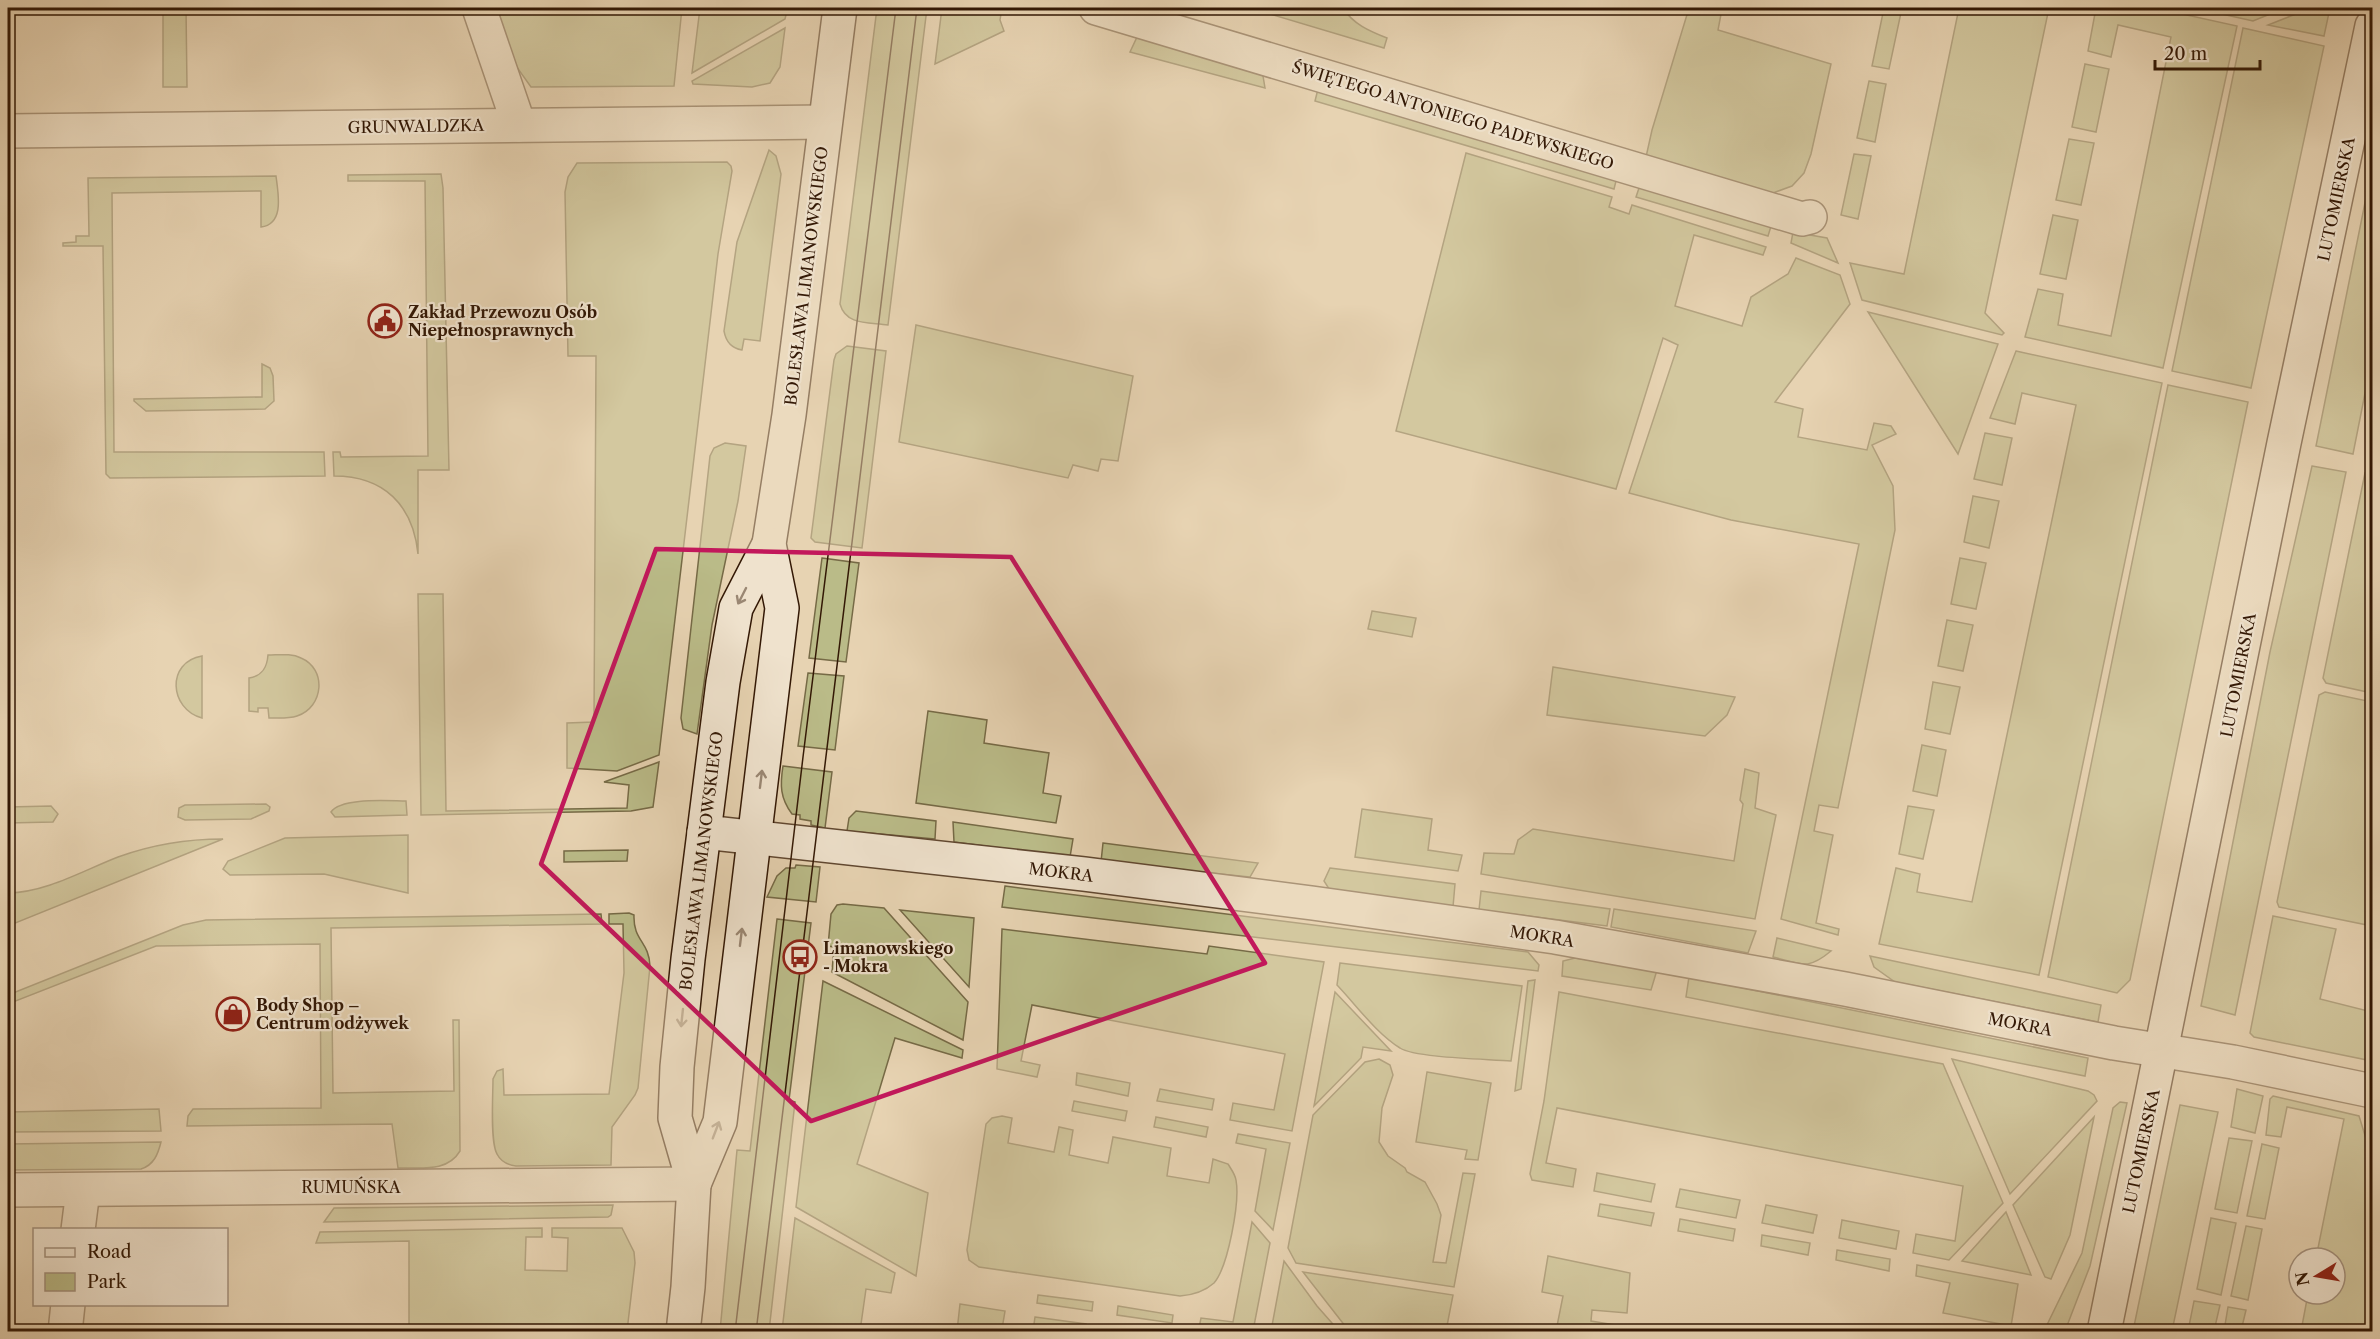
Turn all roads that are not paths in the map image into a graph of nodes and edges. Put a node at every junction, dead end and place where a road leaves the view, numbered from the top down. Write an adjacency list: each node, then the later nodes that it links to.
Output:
1 (479, 8): 6 (street)
2 (840, 8): 5 (street, BOLESŁAWA LIMANOWSKIEGO)
3 (1096, 8): 8 (street, ŚWIĘTEGO ANTONIEGO PADEWSKIEGO)
4 (2373, 26): 12 (street, LUTOMIERSKA)
5 (825, 122): 6 (street, GRUNWALDZKA); 9 (street, BOLESŁAWA LIMANOWSKIEGO)
6 (519, 125): 7 (street, GRUNWALDZKA)
7 (8, 131)
8 (1810, 217)
9 (769, 544): 10 (street, BOLESŁAWA LIMANOWSKIEGO, one-way to 10); 11 (street, BOLESŁAWA LIMANOWSKIEGO, one-way to 9)
10 (704, 832): 11 (street, MOKRA); 14 (street, BOLESŁAWA LIMANOWSKIEGO, one-way to 14)
11 (753, 837): 12 (street, MOKRA); 14 (street, BOLESŁAWA LIMANOWSKIEGO, one-way to 11)
12 (2161, 1051): 13 (street, MOKRA); 19 (street, LUTOMIERSKA)
13 (2373, 1091)
14 (694, 1184): 16 (street, RUMUŃSKA); 21 (street, BOLESŁAWA LIMANOWSKIEGO)
15 (8, 1190): 16 (street, RUMUŃSKA)
16 (83, 1190): 17 (street)
17 (78, 1228)
18 (68, 1306): 20 (street)
19 (2102, 1329)
20 (65, 1332)
21 (683, 1332)

